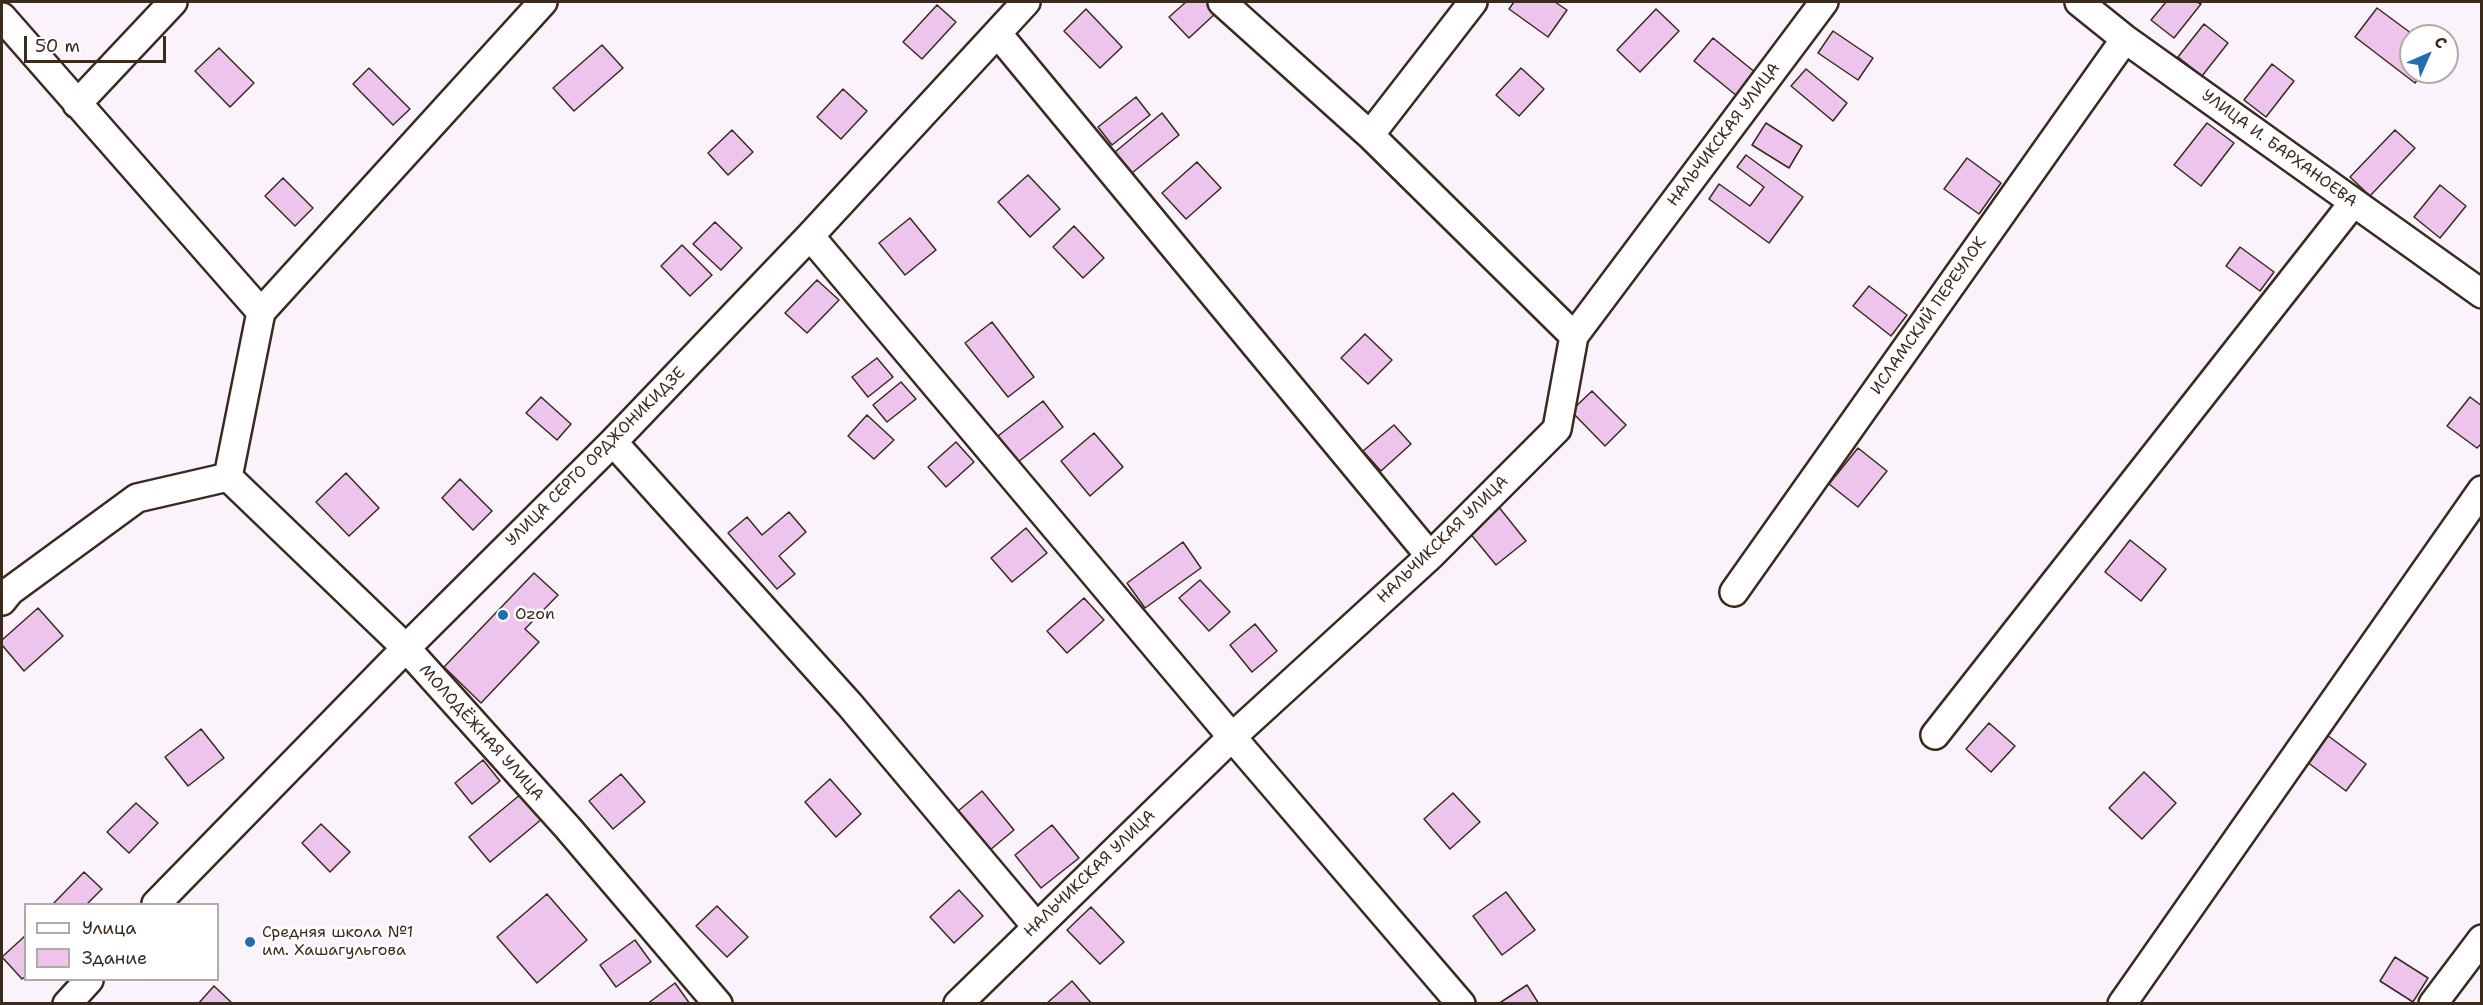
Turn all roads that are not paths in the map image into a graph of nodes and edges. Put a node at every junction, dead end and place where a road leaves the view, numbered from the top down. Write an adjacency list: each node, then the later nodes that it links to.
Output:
1 (174, 2): 11 (street)
2 (543, 2): 16 (street)
3 (1026, 2): 9 (street, УЛИЦА СЕРГО ОРДЖОНИКИДЗЕ)
4 (1222, 2): 12 (street)
5 (1473, 2): 12 (street)
6 (1824, 2): 17 (street, НАЛЬЧИКСКАЯ УЛИЦА)
7 (2082, 2): 10 (street, УЛИЦА И. БАРХАНОЕВА)
8 (2, 17): 11 (street)
9 (998, 33): 14 (street, УЛИЦА СЕРГО ОРДЖОНИКИДЗЕ); 21 (street)
10 (2125, 39): 13 (street, УЛИЦА И. БАРХАНОЕВА); 22 (street, ИСЛАМСКИЙ ПЕРЕУЛОК)
11 (77, 104): 16 (street)
12 (1370, 135): 17 (street)
13 (2353, 202): 15 (street, УЛИЦА И. БАРХАНОЕВА); 25 (street)
14 (810, 236): 18 (street, УЛИЦА СЕРГО ОРДЖОНИКИДЗЕ); 26 (street)
15 (2481, 294)
16 (261, 312): 19 (street)
17 (1574, 336): 21 (street, НАЛЬЧИКСКАЯ УЛИЦА)
18 (613, 442): 24 (street, УЛИЦА СЕРГО ОРДЖОНИКИДЗЕ); 28 (street)
19 (228, 477): 23 (street); 24 (street, МОЛОДЁЖНАЯ УЛИЦА)
20 (2481, 490): 35 (street)
21 (1430, 556): 26 (street, НАЛЬЧИКСКАЯ УЛИЦА)
22 (1734, 592)
23 (2, 601)
24 (406, 648): 27 (street, УЛИЦА СЕРГО ОРДЖОНИКИДЗЕ); 32 (street, МОЛОДЁЖНАЯ УЛИЦА)
25 (1935, 735)
26 (1232, 737): 28 (street, НАЛЬЧИКСКАЯ УЛИЦА); 34 (street)
27 (157, 903)
28 (1036, 926): 33 (street, НАЛЬЧИКСКАЯ УЛИЦА)
29 (2481, 939): 36 (street)
30 (88, 981): 31 (street)
31 (67, 1004)
32 (718, 1004)
33 (958, 1004)
34 (1461, 1004)
35 (2122, 1004)
36 (2433, 1004)

